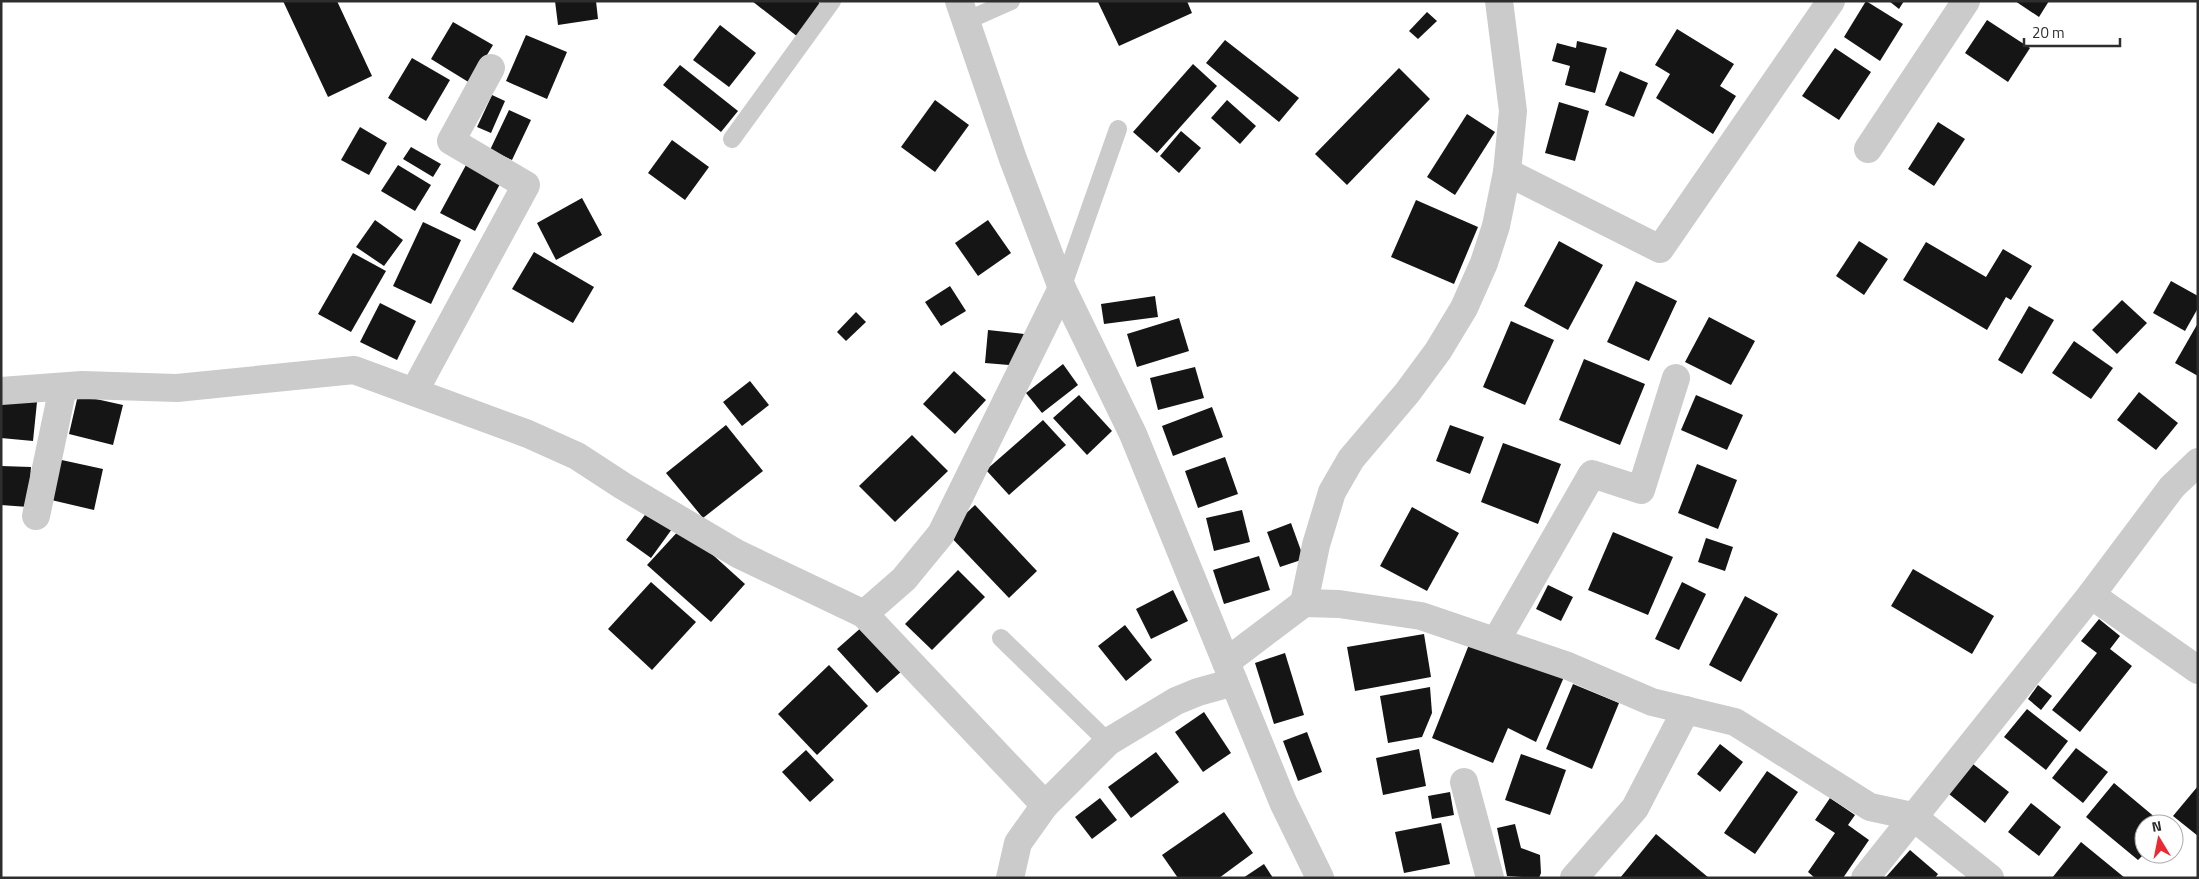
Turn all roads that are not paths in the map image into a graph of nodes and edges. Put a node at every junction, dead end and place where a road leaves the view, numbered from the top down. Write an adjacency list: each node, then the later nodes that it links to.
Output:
1 (832, 1): 9 (lane)
2 (1011, 1): 6 (lane)
3 (1498, 1): 11 (street)
4 (1831, 1): 11 (street)
5 (1966, 1): 10 (street)
6 (963, 11): 12 (street)
7 (491, 68): 16 (street)
8 (1118, 129): 12 (lane)
9 (732, 139)
10 (1868, 149)
11 (1507, 172): 20 (street)
12 (1062, 288): 21 (street); 25 (street)
13 (1676, 378): 23 (street)
14 (63, 387): 15 (street); 16 (street); 18 (street)
15 (1, 391)
16 (414, 392): 21 (street)
17 (2198, 462): 19 (street)
18 (36, 516)
19 (2091, 595): 24 (street); 30 (street)
20 (1304, 603): 23 (street); 25 (street)
21 (864, 614): 29 (street)
22 (1001, 638): 27 (lane)
23 (1496, 641): 26 (street)
24 (2198, 670)
25 (1230, 672): 27 (street); 32 (street)
26 (1686, 710): 30 (street); 34 (street)
27 (1108, 742): 29 (street)
28 (1464, 782): 33 (street)
29 (1045, 805): 31 (street)
30 (1912, 816): 35 (street); 36 (street)
31 (1010, 878)
32 (1320, 878)
33 (1490, 878)
34 (1574, 878)
35 (1865, 878)
36 (1990, 878)

